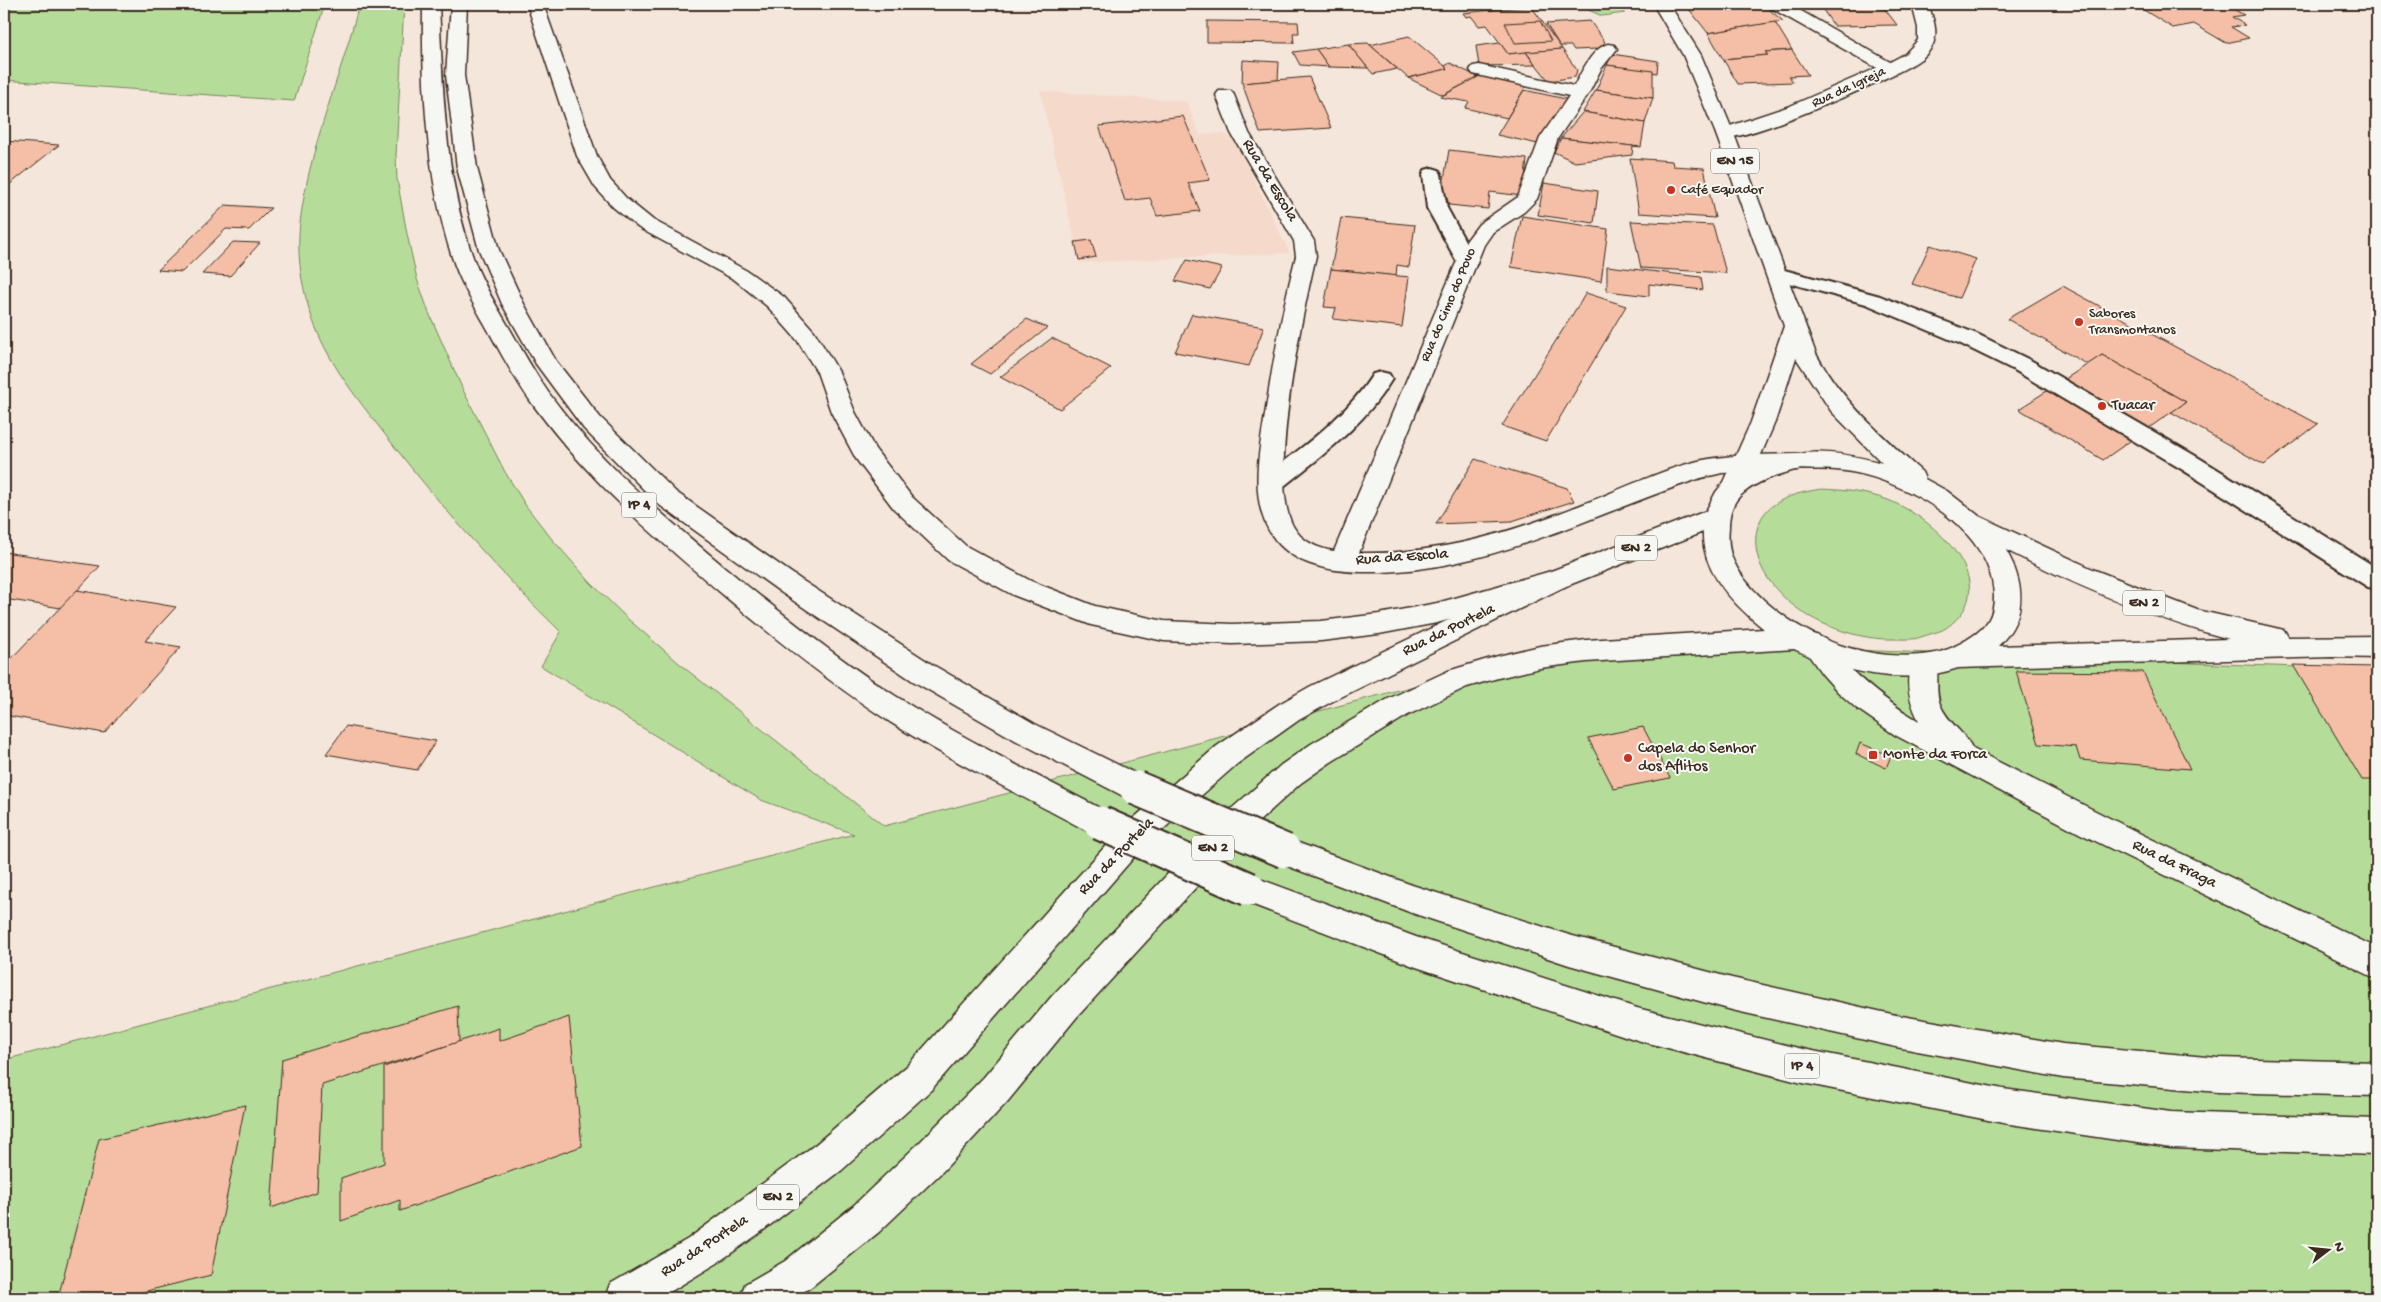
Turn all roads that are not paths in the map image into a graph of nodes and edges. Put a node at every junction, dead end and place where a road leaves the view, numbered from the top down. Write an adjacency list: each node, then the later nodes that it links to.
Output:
1 (431, 4): 36 (main road, IP 4, bridge)
2 (459, 4): 35 (main road, IP 4, bridge)
3 (535, 4): 26 (main road)
4 (1661, 4): 12 (main road, EN 15)
5 (1777, 4): 8 (main road)
6 (1920, 4): 8 (main road, Rua da Igreja)
7 (1608, 50): 10 (main road, Rua do Cimo do Povo)
8 (1890, 69): 12 (main road, Rua da Igreja)
9 (1479, 70): 10 (main road)
10 (1580, 94): 14 (main road, Rua do Cimo do Povo)
11 (1225, 95): 20 (main road, Rua da Escola)
12 (1726, 134): 15 (main road, EN 15)
13 (1432, 174): 14 (lane)
14 (1467, 263): 25 (main road, Rua do Cimo do Povo)
15 (1777, 274): 16 (main road, EN 15); 27 (lane)
16 (1795, 326): 19 (main road); 22 (main road, EN 15)
17 (1381, 379): 20 (lane)
18 (1798, 462): 19 (main road, Rua da Escola); 21 (main road, EN 2); 22 (main road, EN 2)
19 (1744, 464): 21 (main road); 25 (main road, Rua da Escola)
20 (1271, 484): 25 (main road, Rua da Escola)
21 (1735, 486): 23 (main road, EN 2)
22 (1926, 489): 24 (main road, EN 2)
23 (1716, 517): 26 (main road, Rua da Portela / EN 2); 28 (main road, EN 2)
24 (1969, 520): 29 (main road, EN 2); 31 (main road, EN 2)
25 (1342, 562)
26 (1555, 580): 37 (main road, Rua da Portela / EN 2)
27 (2377, 580)
28 (1806, 642): 32 (main road, EN 2); 33 (main road, Rua da Fraga); 38 (main road, EN 2)
29 (2332, 646): 30 (main road, EN 2); 31 (main road, EN 2)
30 (2377, 647)
31 (1957, 658): 32 (main road, EN 2)
32 (1924, 666): 33 (main road, Rua da Fraga)
33 (1972, 762): 34 (main road, Rua da Fraga)
34 (2377, 964)
35 (2377, 1079)
36 (2377, 1137)
37 (624, 1298)
38 (759, 1298)

